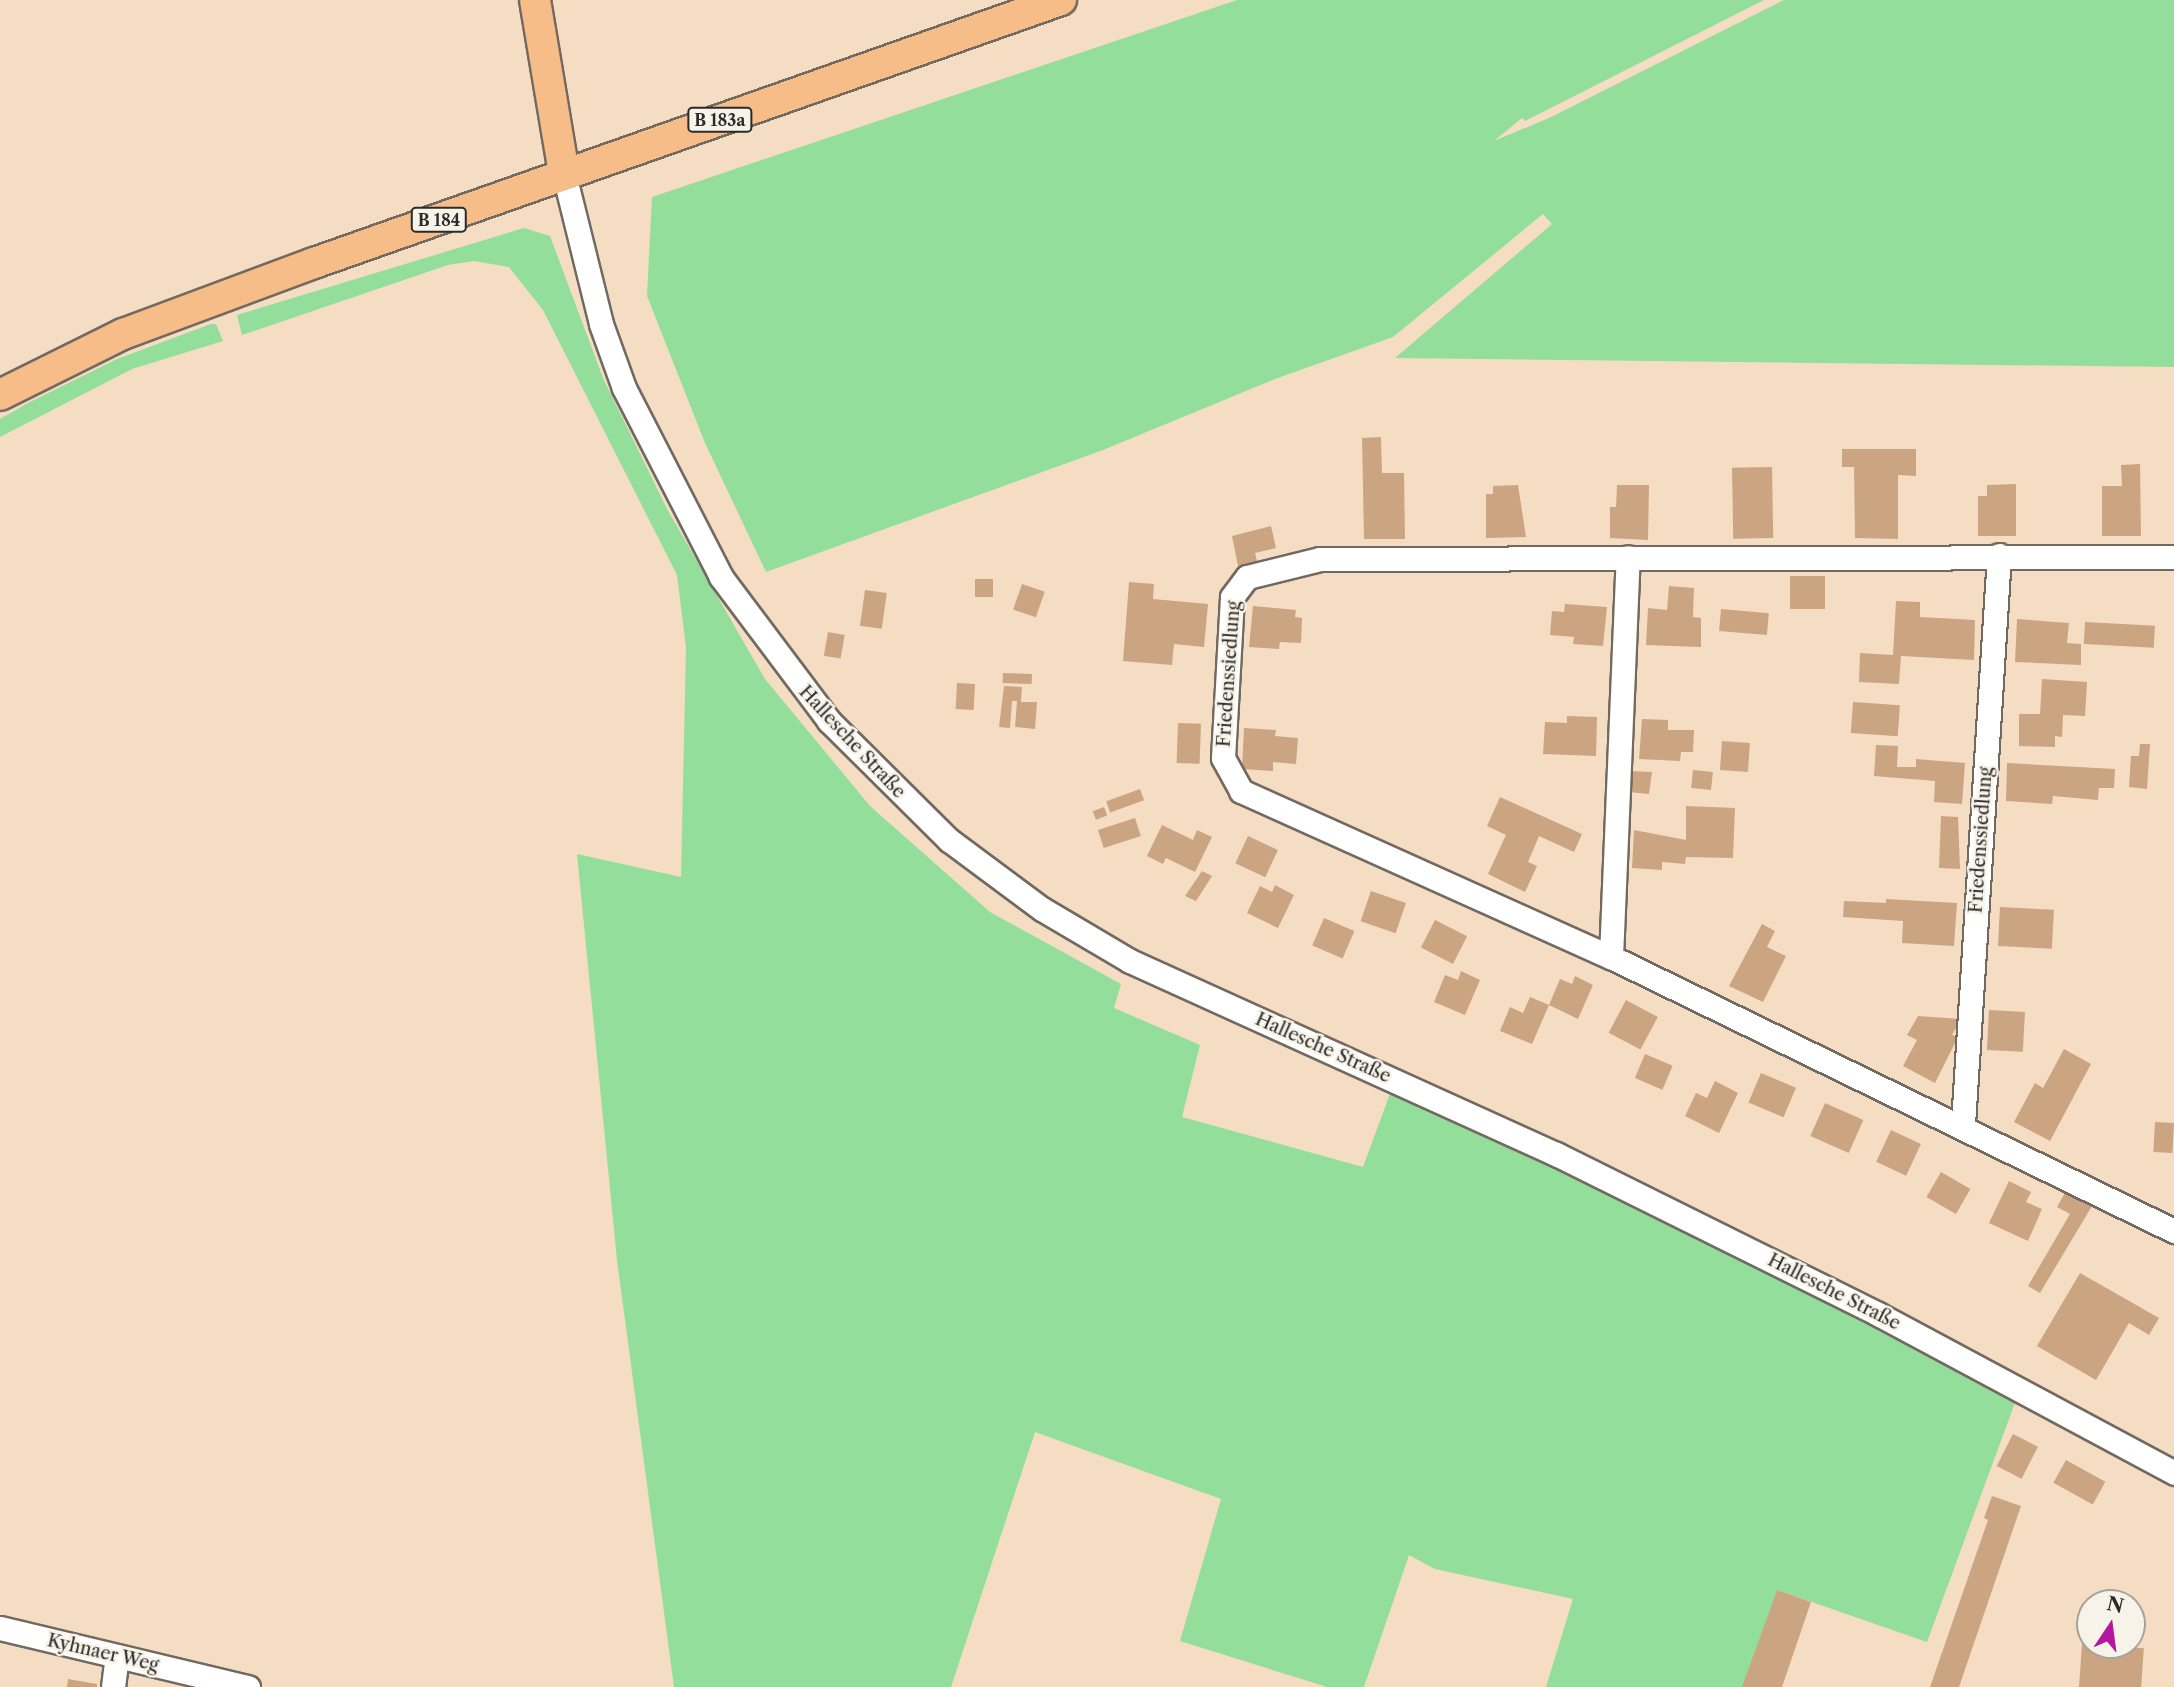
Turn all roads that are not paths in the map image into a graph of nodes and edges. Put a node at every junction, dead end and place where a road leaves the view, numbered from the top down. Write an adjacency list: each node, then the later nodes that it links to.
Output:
1 (535, 0): 3 (main road)
2 (1061, 0): 3 (main road, B 183a)
3 (564, 174): 4 (main road, B 184); 11 (street, Hallesche Straße)
4 (0, 395)
5 (1999, 555): 6 (street, Friedenssiedlung); 7 (street, Friedenssiedlung); 9 (street, Friedenssiedlung)
6 (1628, 557): 8 (street); 8 (street, Friedenssiedlung)
7 (2174, 557)
8 (1611, 957): 9 (street, Friedenssiedlung)
9 (1962, 1124): 10 (street, Friedenssiedlung)
10 (2174, 1231)
11 (2174, 1473)
12 (0, 1628): 13 (street, Kyhnaer Weg)
13 (117, 1656): 14 (street); 15 (street, Kyhnaer Weg)
14 (113, 1687)
15 (248, 1687)

